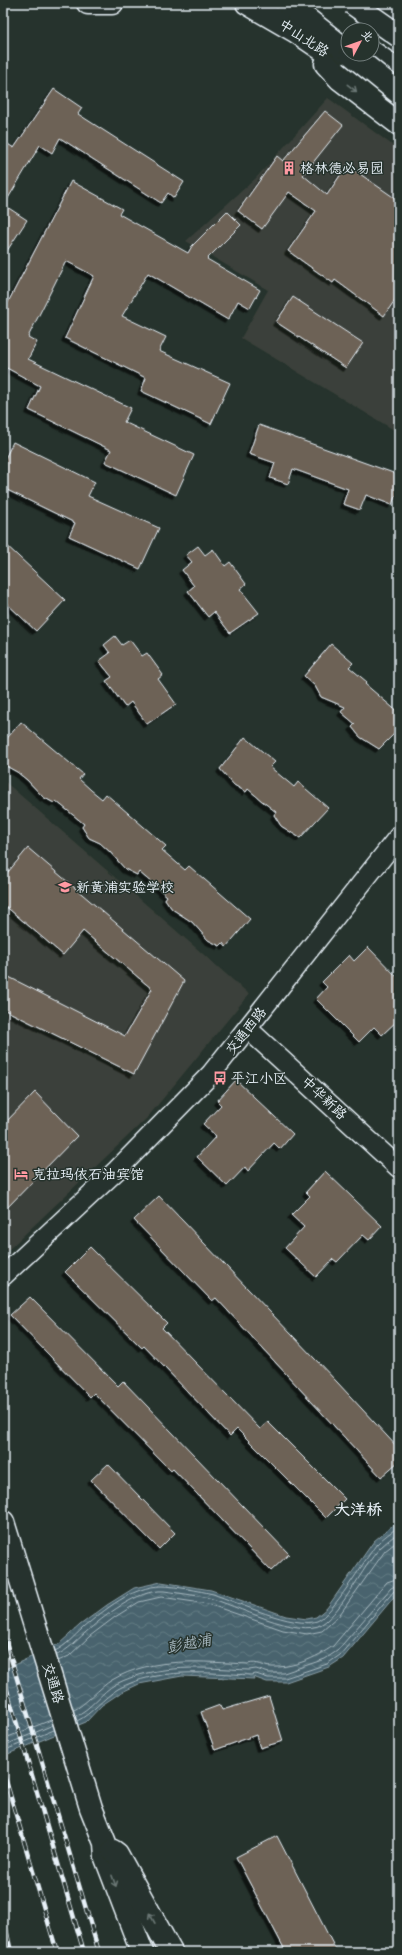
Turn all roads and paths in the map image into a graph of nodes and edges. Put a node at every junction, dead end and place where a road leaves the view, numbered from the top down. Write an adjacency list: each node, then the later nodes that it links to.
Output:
1 (88, 3): 2 (main road)
2 (112, 3)
3 (247, 3): 11 (main road, 中山北路)
4 (287, 3): 13 (main road)
5 (301, 3): 10 (main road)
6 (352, 3): 12 (main road, bridge)
7 (378, 3): 8 (main road); 9 (street)
8 (399, 15)
9 (369, 22)
10 (340, 30)
11 (295, 31): 14 (main road, 中山北路); 21 (main road, one-way to 21)
12 (399, 36)
13 (340, 48)
14 (340, 52)
15 (380, 58): 18 (main road)
16 (355, 62): 20 (main road, 中山北路)
17 (357, 62): 19 (main road, bridge)
18 (399, 71)
19 (399, 93)
20 (399, 102)
21 (399, 124)
22 (399, 836): 23 (street, 交通西路)
23 (248, 1029): 24 (street, 中华新路); 25 (street, 交通西路)
24 (399, 1168)
25 (3, 1276)
26 (3, 1522): 27 (main road, 交通路)
27 (104, 1843): 28 (main road, 交通路, one-way to 28); 29 (main road, 交通路, one-way to 27)
28 (142, 1952)
29 (171, 1952)

